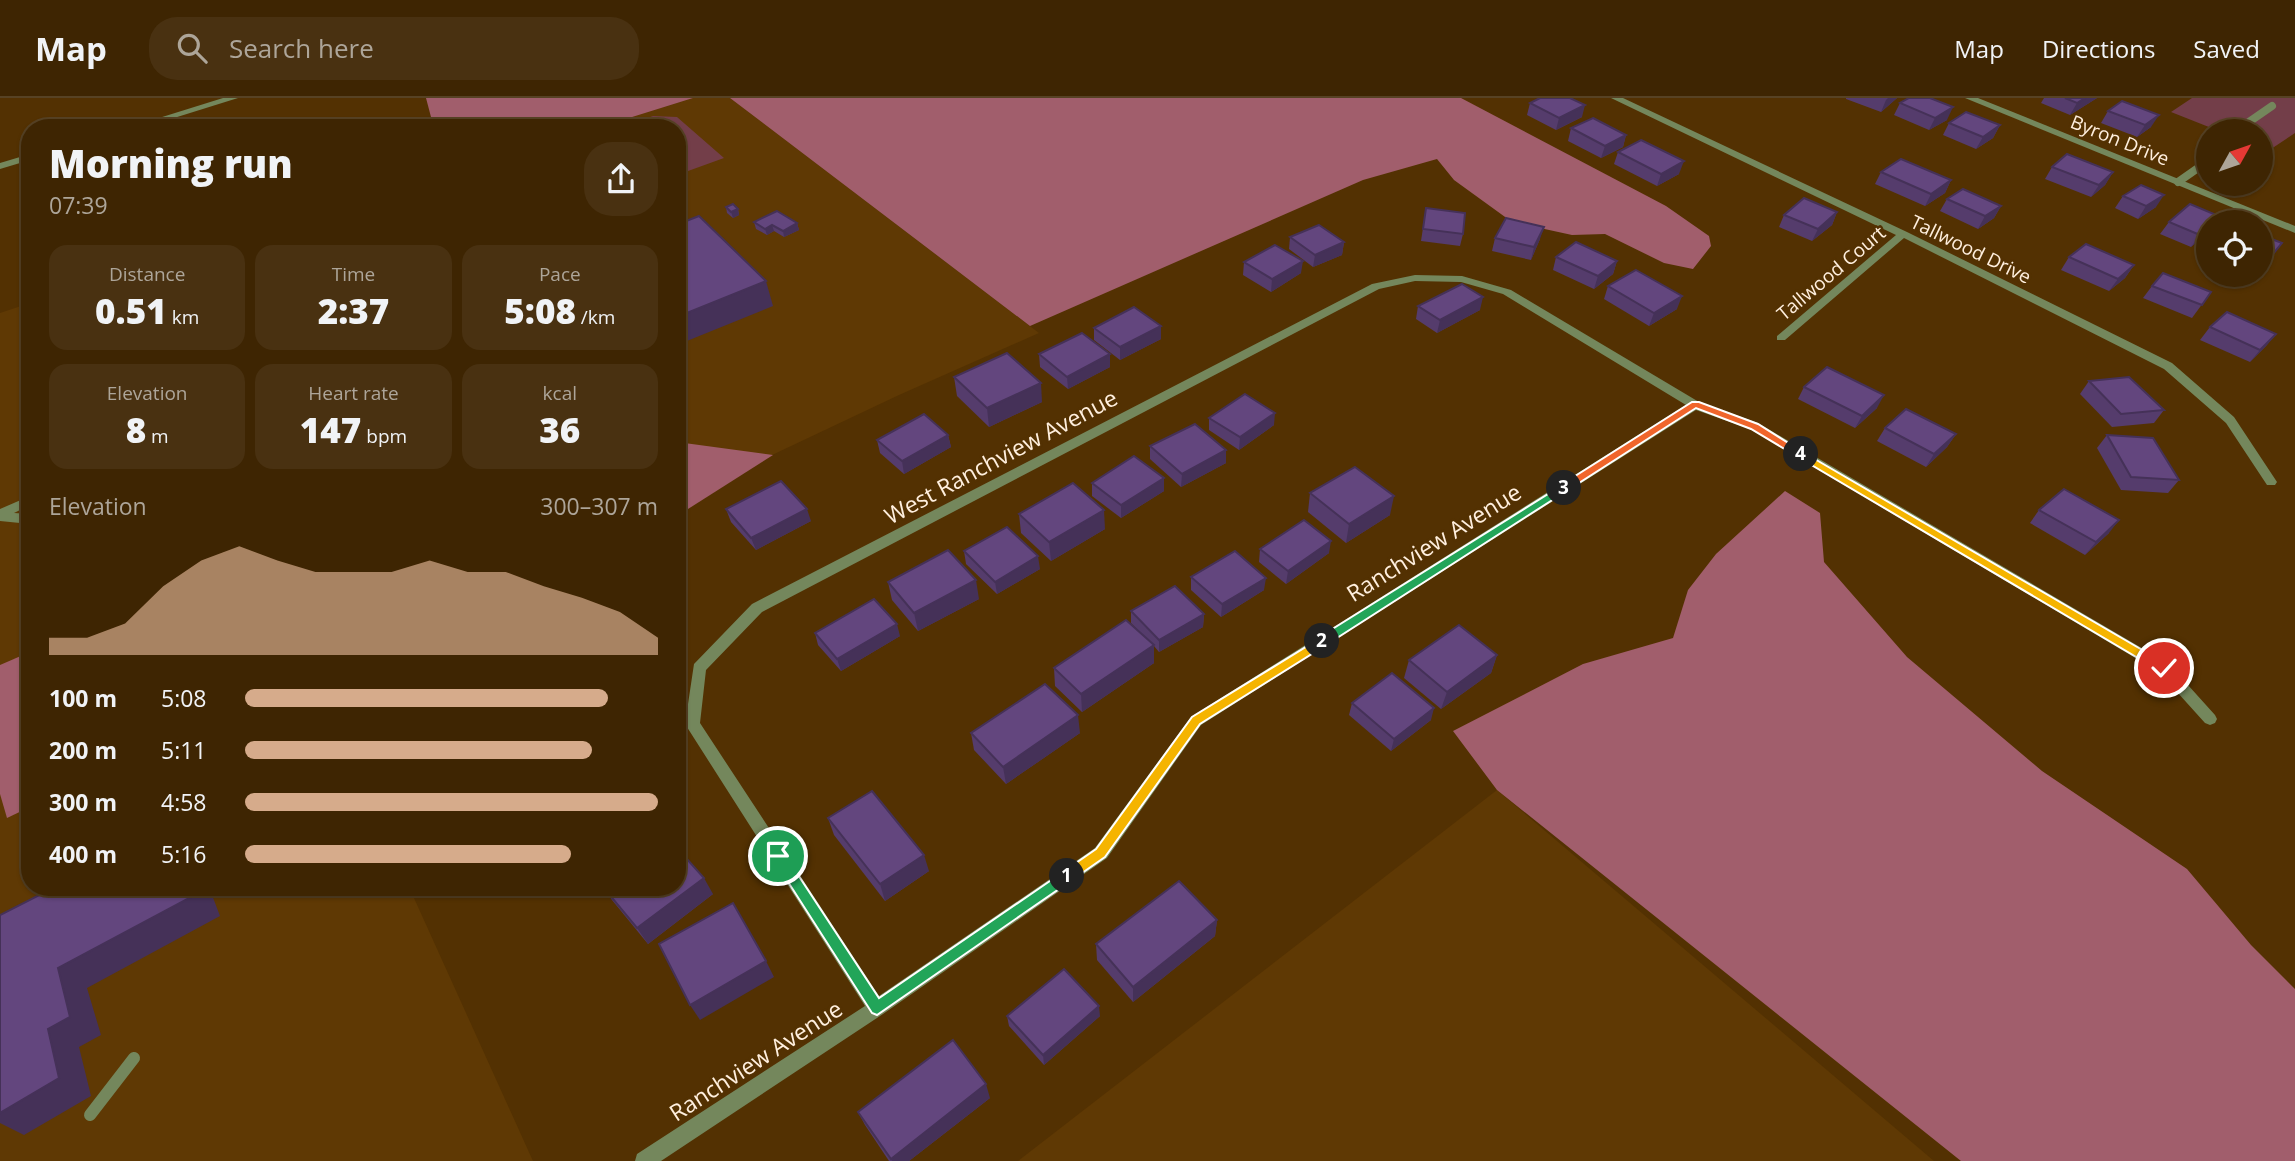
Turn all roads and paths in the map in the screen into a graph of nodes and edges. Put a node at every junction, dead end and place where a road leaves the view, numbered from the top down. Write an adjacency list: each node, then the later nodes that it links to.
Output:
1 (233, 98): 5 (street)
2 (1616, 98): 12 (street, Tallwood Drive)
3 (1979, 99): 10 (street, Byron Drive)
4 (2272, 106): 6 (lane)
5 (162, 119)
6 (2253, 119)
7 (21, 160): 8 (street)
8 (0, 166)
9 (2196, 169): 10 (lane)
10 (2178, 182): 11 (street, Byron Drive)
11 (2295, 230)
12 (1903, 234): 13 (street, Tallwood Court); 15 (street, Tallwood Drive)
13 (1781, 338)
14 (1695, 405): 19 (street, West Ranchview Avenue); 20 (street, Ranchview Avenue); 20 (street, West Ranchview Avenue)
15 (2271, 482)
16 (21, 504): 17 (street)
17 (0, 515): 18 (street)
18 (21, 518)
19 (2210, 719)
20 (877, 1008): 23 (street, Ranchview Avenue)
21 (134, 1058): 22 (lane)
22 (90, 1115)
23 (644, 1161)

